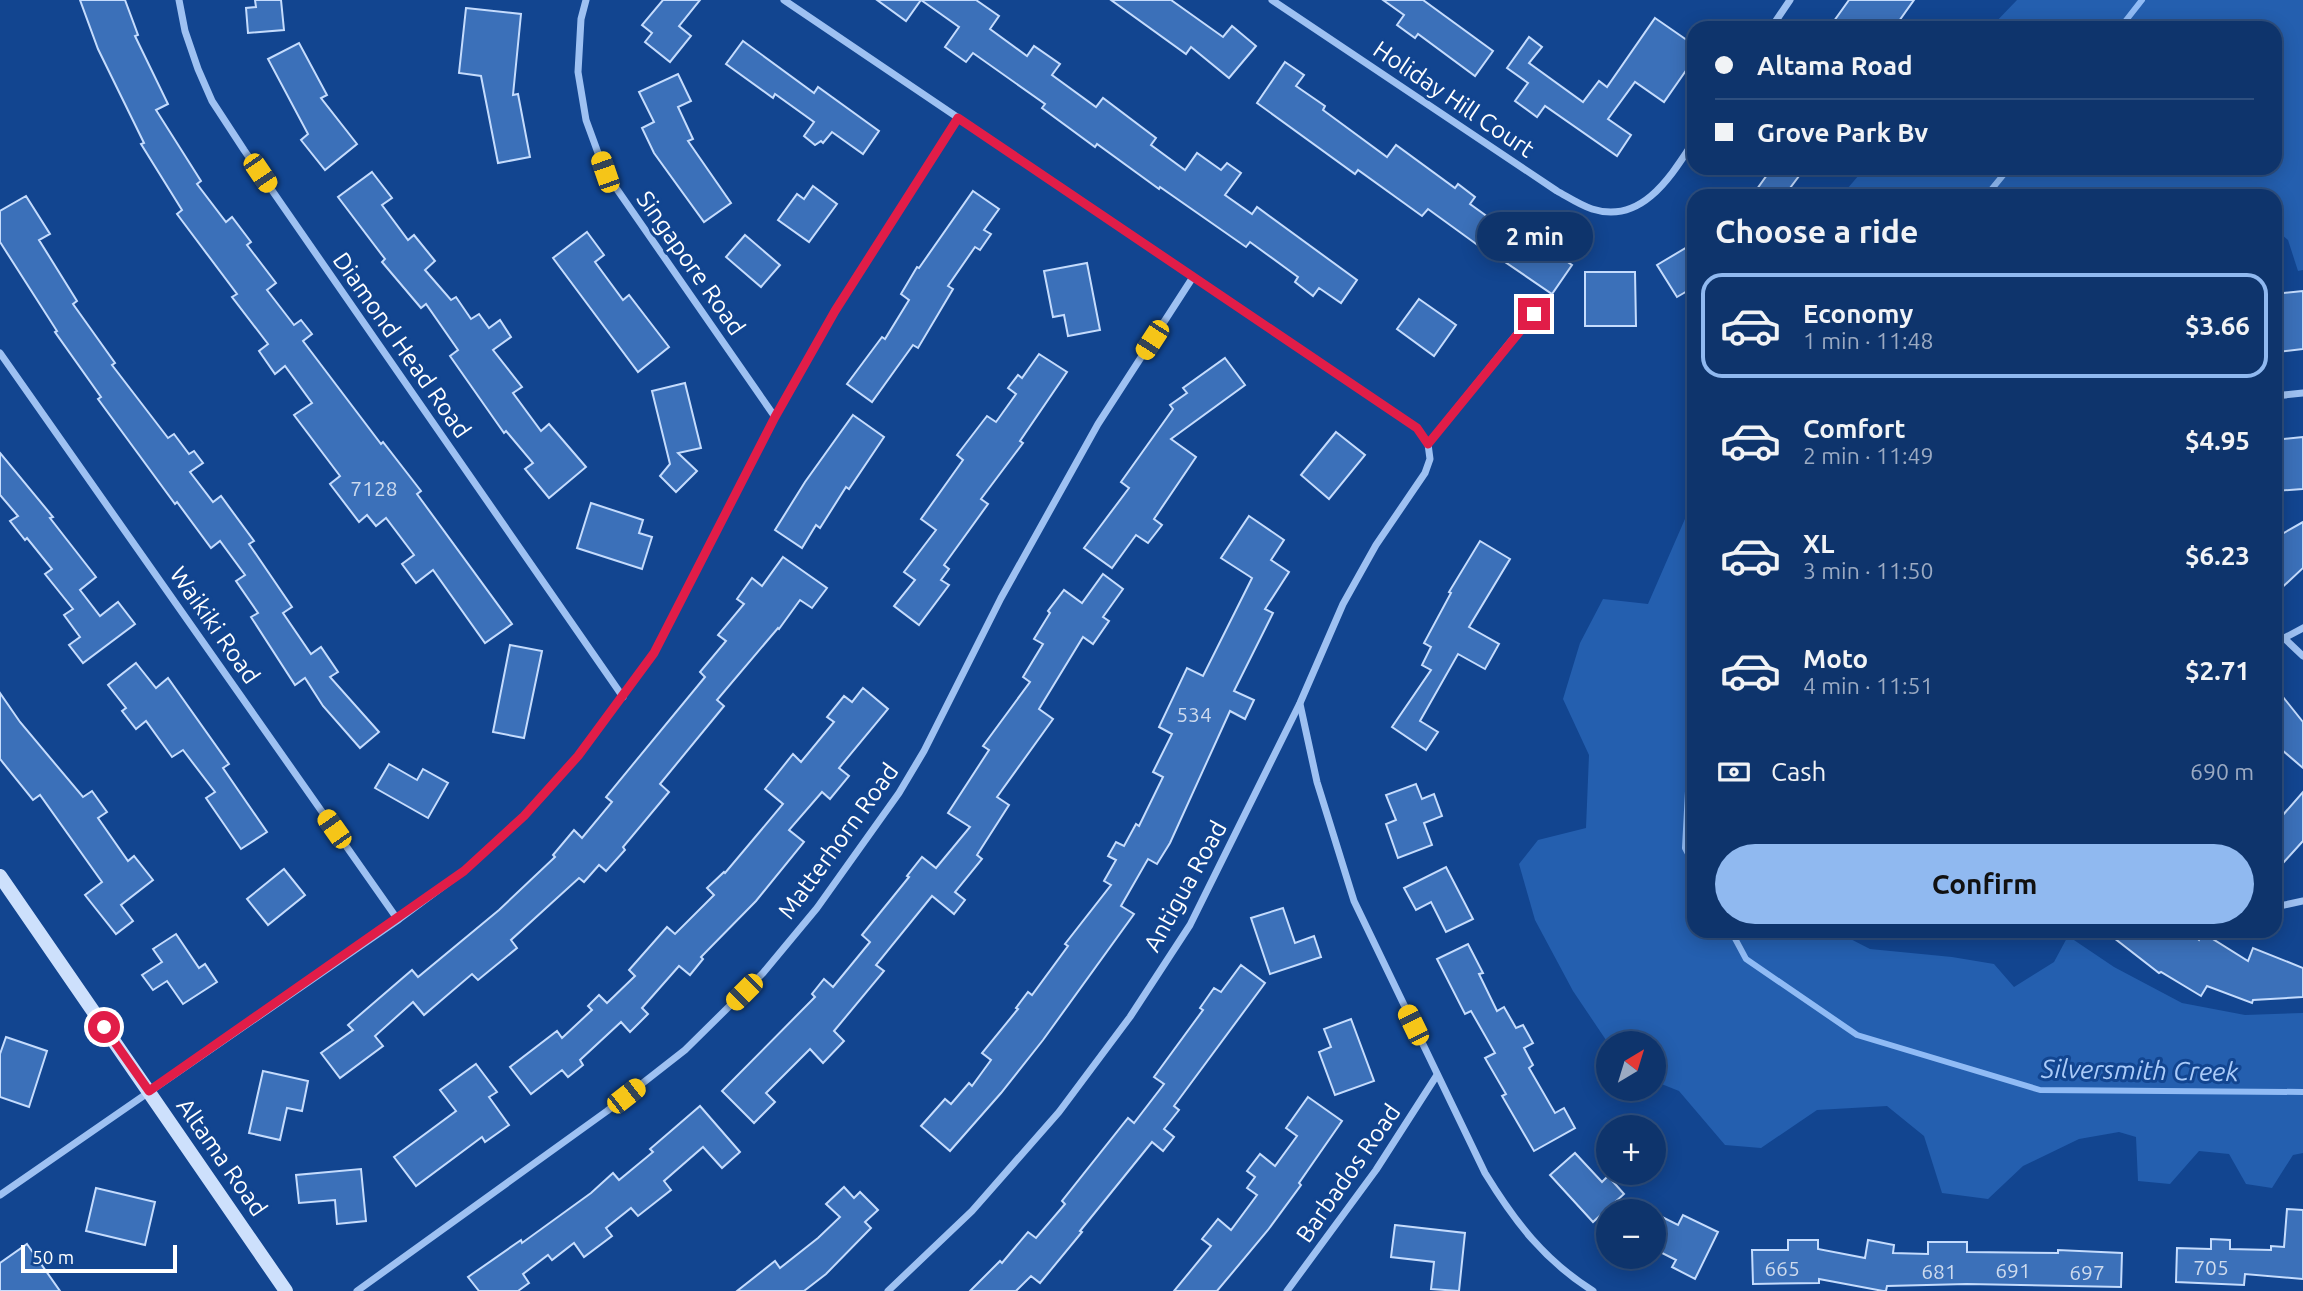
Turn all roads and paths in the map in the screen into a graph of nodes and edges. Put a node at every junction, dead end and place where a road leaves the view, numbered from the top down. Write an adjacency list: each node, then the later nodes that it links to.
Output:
1 (179, 0): 19 (street, Diamond Head Road)
2 (586, 0): 14 (street, Singapore Road)
3 (784, 0): 7 (street)
4 (1272, 0): 8 (street, Holiday Hill Court)
5 (1790, 0): 6 (street)
6 (1776, 21)
7 (958, 118): 9 (street); 14 (street)
8 (1687, 152)
9 (1193, 277): 15 (street); 29 (street, Matterhorn Road)
10 (1534, 314): 15 (street)
11 (0, 352): 24 (street, Waikiki Road)
12 (2303, 393): 13 (street)
13 (2282, 395)
14 (775, 417): 19 (street)
15 (1428, 444): 20 (street, Antigua Road)
16 (2303, 628): 17 (street)
17 (2284, 638): 18 (street)
18 (2303, 656)
19 (623, 697): 24 (street)
20 (1300, 703): 25 (street); 30 (street, Antigua Road)
21 (0, 876): 26 (street, Altama Road)
22 (2303, 901): 23 (street)
23 (2282, 906)
24 (398, 920): 26 (street)
25 (1437, 1075): 31 (street, Barbados Road); 32 (street)
26 (149, 1091): 27 (street); 28 (street, Altama Road)
27 (0, 1195)
28 (286, 1291)
29 (357, 1291)
30 (888, 1291)
31 (1287, 1291)
32 (1593, 1291)

